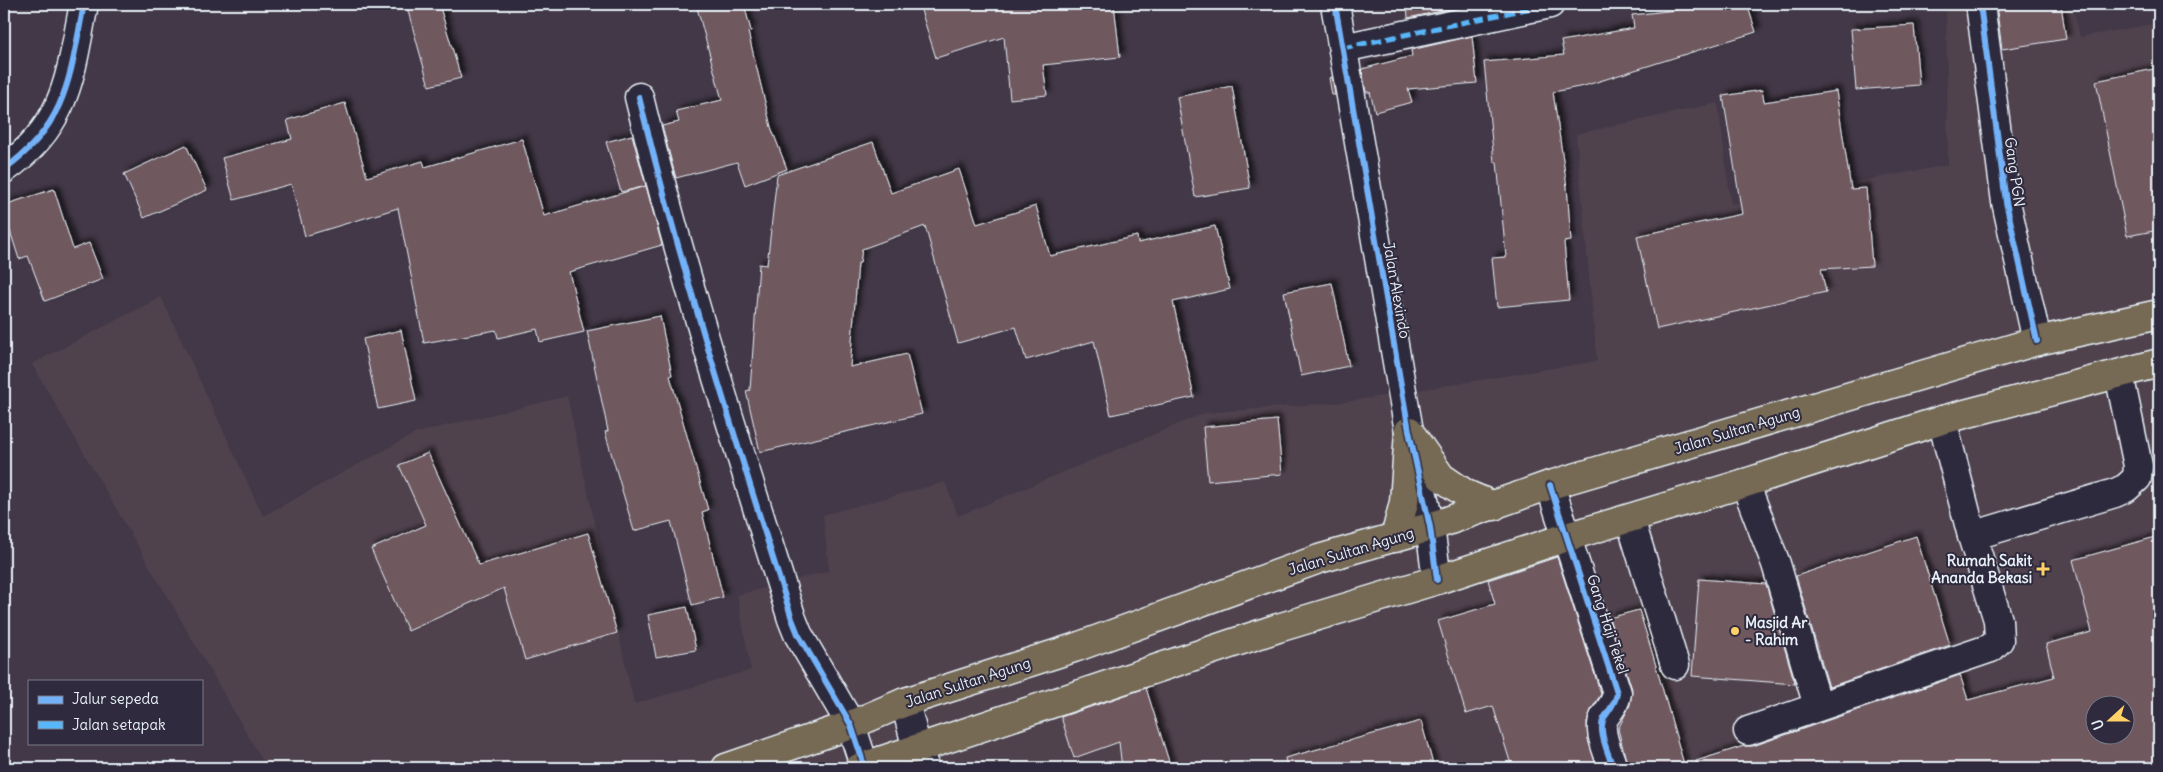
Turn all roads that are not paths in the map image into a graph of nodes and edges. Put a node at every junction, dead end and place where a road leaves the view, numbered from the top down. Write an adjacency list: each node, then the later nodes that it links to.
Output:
1 (84, 4): 7 (street)
2 (1335, 4): 5 (street, Jalan Alexindo)
3 (1550, 4): 5 (street)
4 (1980, 4): 9 (street, Gang PGN)
5 (1342, 48): 13 (street, Jalan Alexindo)
6 (639, 97): 26 (street)
7 (4, 169)
8 (2159, 314): 9 (highway, Jalan Sultan Agung)
9 (2037, 341): 15 (highway, Jalan Sultan Agung)
10 (2159, 363): 11 (highway)
11 (2119, 374): 12 (highway); 20 (street)
12 (1942, 420): 14 (highway); 20 (street)
13 (1408, 431): 16 (highway); 18 (street, Jalan Alexindo); 21 (highway)
14 (1745, 484): 17 (highway); 25 (street)
15 (1550, 485): 16 (highway, Jalan Sultan Agung); 19 (street, Gang Haji Tekel)
16 (1494, 506): 18 (highway, Jalan Sultan Agung)
17 (1630, 519): 19 (highway); 23 (street)
18 (1430, 527): 21 (highway, Jalan Sultan Agung); 22 (street, Jalan Alexindo)
19 (1567, 536): 22 (highway); 31 (street, Gang Haji Tekel)
20 (1972, 536): 25 (street)
21 (1395, 538): 24 (highway, Jalan Sultan Agung)
22 (1438, 580): 28 (highway)
23 (1675, 665)
24 (905, 702): 26 (highway, Jalan Sultan Agung); 28 (street)
25 (1818, 706): 27 (street)
26 (851, 725): 29 (highway, Jalan Sultan Agung); 30 (street)
27 (1748, 731)
28 (921, 758): 30 (highway)
29 (726, 768)
30 (863, 768)
31 (1613, 768)

